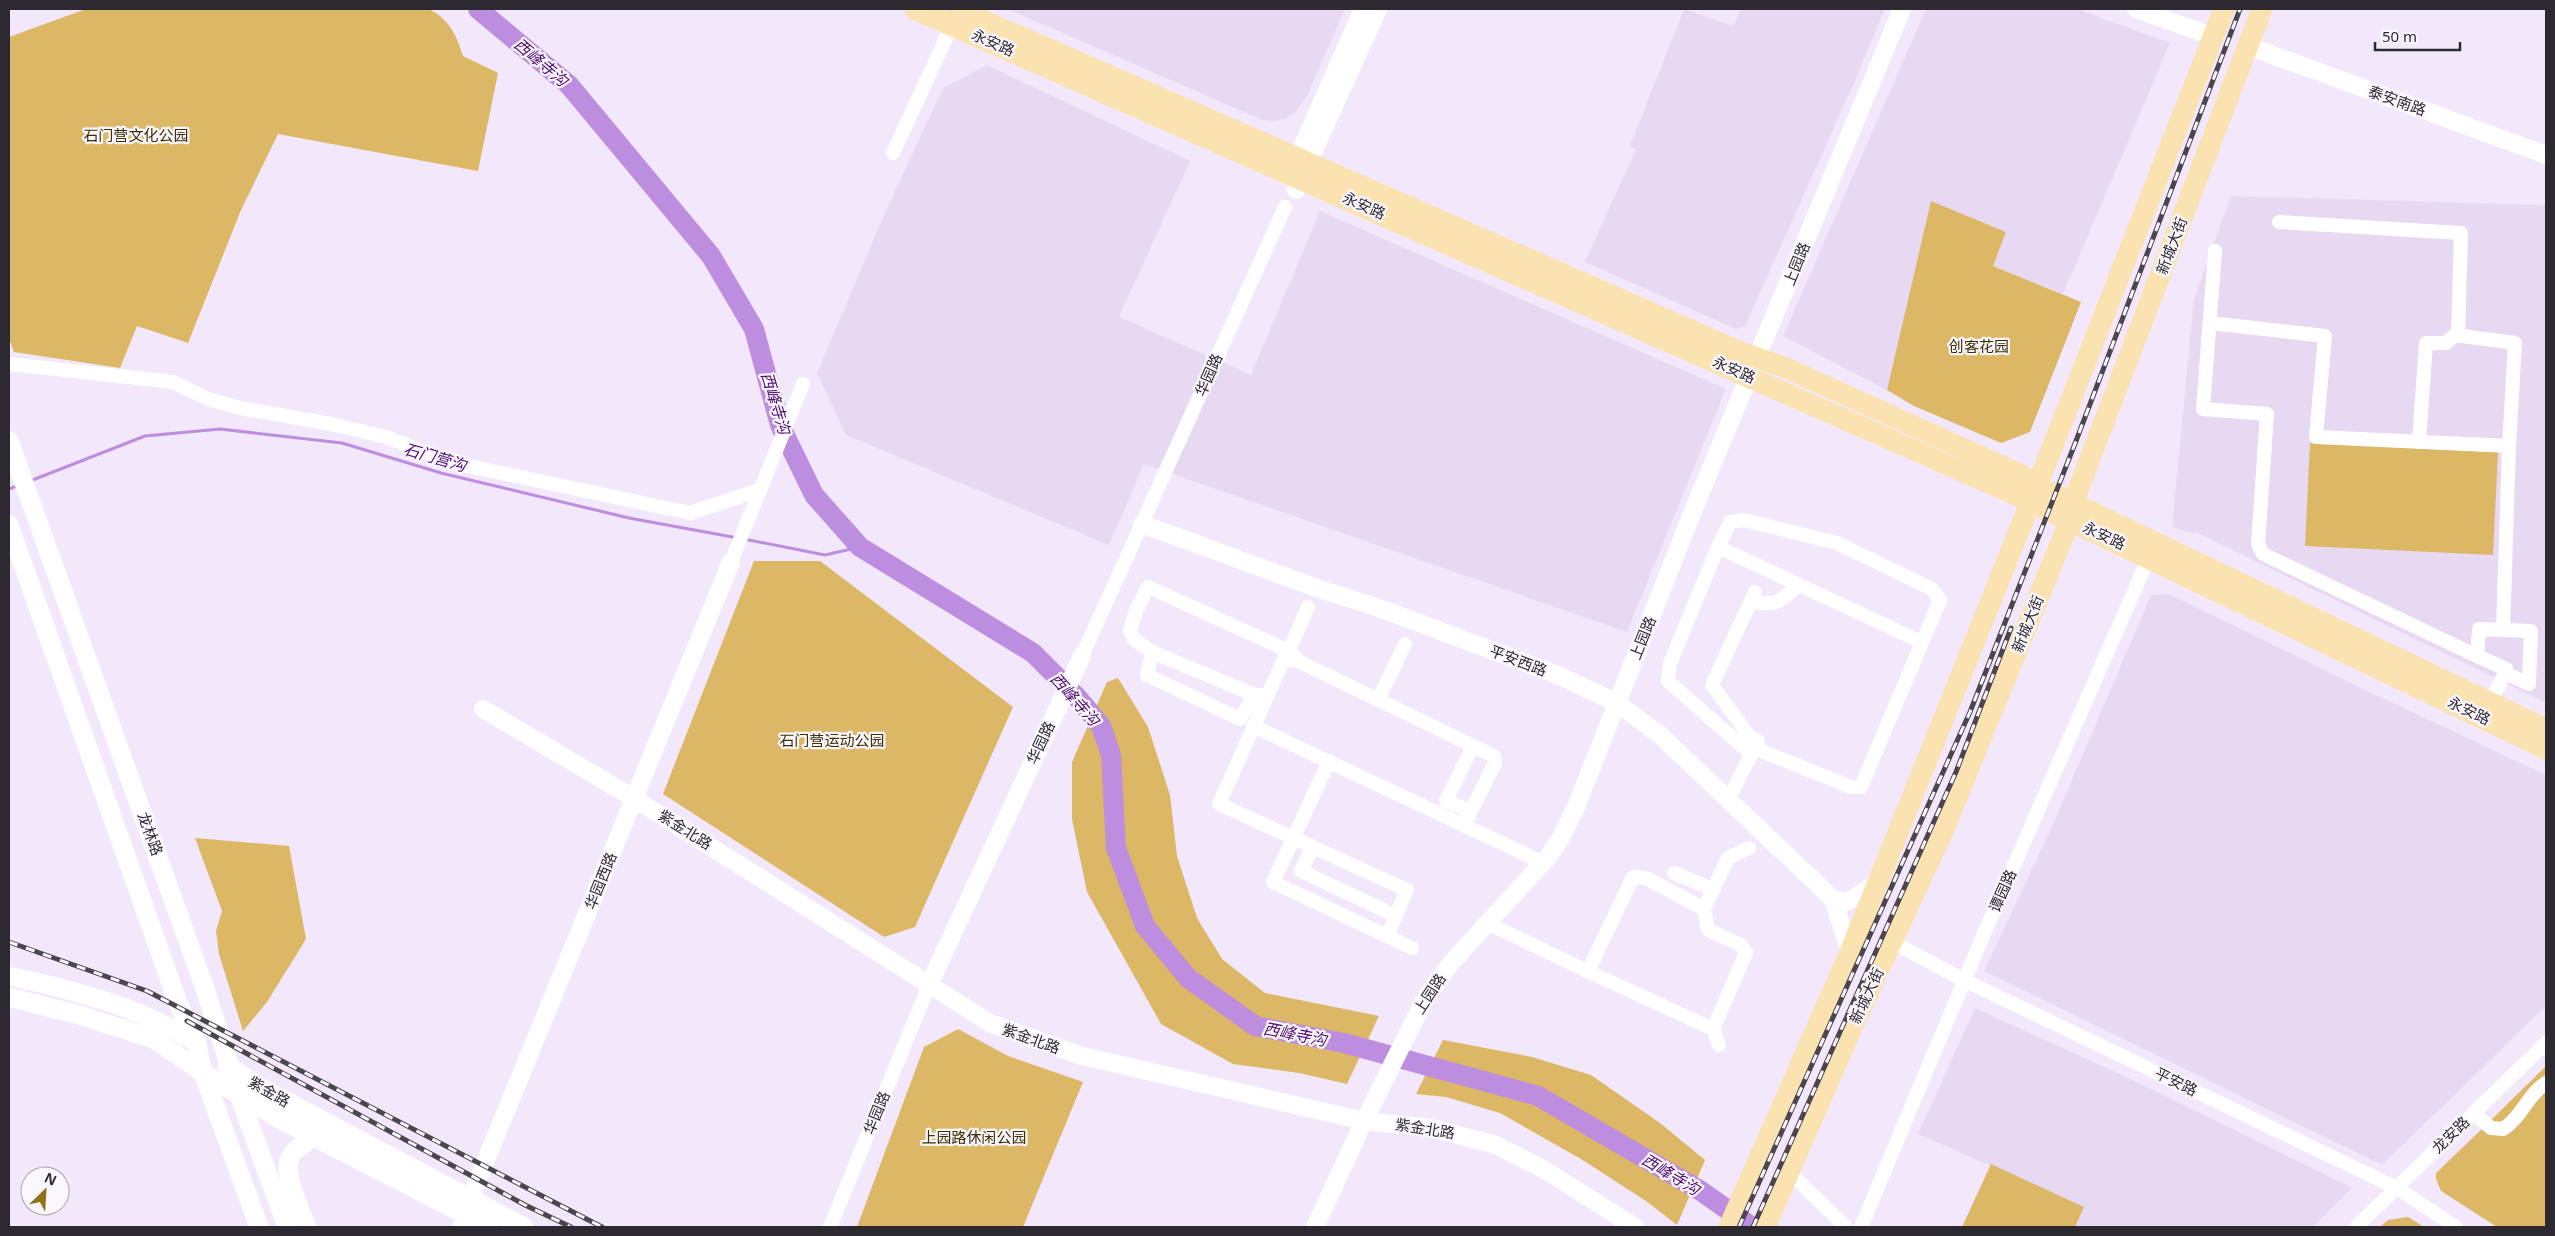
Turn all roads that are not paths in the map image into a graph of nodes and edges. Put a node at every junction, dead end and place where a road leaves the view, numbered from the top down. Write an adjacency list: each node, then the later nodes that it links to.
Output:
1 (914, 9): 8 (main road, 永安路)
2 (1363, 9): 13 (street)
3 (1378, 9): 13 (street)
4 (1902, 9): 20 (street, 上园路)
5 (2136, 9): 9 (street)
6 (2224, 9): 9 (main road)
7 (2262, 9): 10 (main road, 新城大街)
8 (954, 17): 11 (street); 13 (main road, 永安路)
9 (2215, 37): 26 (main road)
10 (2248, 46): 12 (street, 泰安南路); 27 (main road, 新城大街)
11 (893, 153)
12 (2546, 155)
13 (1297, 175): 20 (main road, 永安路)
14 (1285, 207): 28 (street, 华园路)
15 (2279, 222): 18 (street)
16 (2216, 250): 17 (street)
17 (2210, 323): 22 (street); 42 (street)
18 (2458, 336): 22 (street); 23 (street)
19 (9, 364): 25 (street)
20 (1755, 367): 26 (main road, 永安路); 47 (street, 上园路)
21 (803, 384): 25 (street)
22 (2419, 442): 23 (street)
23 (2509, 446): 36 (street)
24 (11, 447): 83 (main road, 龙林路)
25 (760, 490): 33 (street)
26 (2034, 494): 27 (main road, 永安路); 64 (main road)
27 (2072, 511): 32 (main road, 永安路); 46 (main road, 永安路); 71 (main road, 新城大街)
28 (1142, 524): 40 (street, 华园路); 47 (street, 平安西路)
29 (9, 525): 31 (main road, 龙林路)
30 (1718, 546): 34 (street); 37 (street); 53 (street)
31 (14, 548): 80 (main road, 龙林路)
32 (2149, 557): 52 (main road, 永安路); 76 (street, 谭园路)
33 (731, 562): 55 (street, 华园西路)
34 (1797, 586): 37 (street); 53 (street)
35 (1308, 607): 41 (street)
36 (2503, 630): 42 (street); 43 (street)
37 (1921, 642): 53 (street)
38 (1405, 644): 45 (street)
39 (1152, 652): 41 (street); 44 (street); 44 (street)
40 (1082, 656): 77 (street, 华园路)
41 (1294, 656): 44 (street); 45 (street)
42 (2477, 656): 43 (street)
43 (2505, 672): 46 (street)
44 (1261, 695): 49 (street)
45 (1378, 700): 51 (street)
46 (2492, 701): 50 (main road, 永安路)
47 (1617, 704): 56 (street, 平安西路); 62 (street, 上园路)
48 (483, 709): 55 (street, 紫金北路)
49 (1254, 726): 54 (street); 59 (street)
50 (2546, 728)
51 (1473, 746): 57 (street); 57 (street)
52 (2546, 749)
53 (1752, 751): 56 (street)
54 (1329, 761): 58 (street); 59 (street)
55 (635, 799): 77 (street, 紫金北路); 92 (street, 华园西路)
56 (1728, 800): 66 (street, 平安西路)
57 (1471, 811): 58 (street)
58 (1464, 825): 62 (street)
59 (1292, 838): 60 (street); 70 (street)
60 (1313, 847): 68 (street); 68 (street)
61 (1749, 848): 65 (street)
62 (1542, 862): 69 (street, 上园路)
63 (1674, 873): 65 (street)
64 (1878, 882): 66 (street); 73 (main road)
65 (1712, 889): 67 (street)
66 (1833, 899): 73 (street)
67 (1704, 909): 74 (street); 79 (street)
68 (1396, 916): 70 (street)
69 (1486, 924): 74 (street); 88 (street, 上园路)
70 (1387, 936): 72 (street)
71 (1892, 942): 76 (street, 平安路); 90 (main road, 新城大街)
72 (1412, 948)
73 (1850, 952): 101 (main road)
74 (1585, 970): 79 (street)
75 (9, 976): 80 (main road, 紫金路)
76 (1966, 980): 91 (street, 平安路); 104 (street, 谭园路)
77 (928, 985): 88 (street, 紫金北路); 98 (street, 华园路)
78 (9, 997): 84 (main road, 紫金路)
79 (1714, 1029): 82 (street)
80 (196, 1042): 83 (main road, 紫金路); 84 (main road, 龙林路)
81 (2546, 1042): 87 (street, 龙安路)
82 (1719, 1045)
83 (231, 1068): 86 (main road, 龙林路); 92 (main road, 紫金路)
84 (203, 1073): 86 (main road, 紫金路); 93 (main road, 龙林路)
85 (2546, 1083): 87 (street)
86 (239, 1095): 89 (main road, 紫金路); 94 (main road, 龙林路)
87 (2473, 1113): 91 (street, 龙安路)
88 (1364, 1121): 99 (street, 上园路); 100 (street, 紫金北路)
89 (314, 1137): 92 (main road, 紫金路); 95 (main road)
90 (1789, 1172): 102 (main road, 新城大街); 103 (street)
91 (2397, 1188): 105 (street, 龙安路); 106 (street, 平安路)
92 (465, 1213): 96 (main road, 紫金路); 97 (main road, 紫金路)
93 (260, 1227)
94 (287, 1227)
95 (307, 1227)
96 (490, 1227)
97 (524, 1227)
98 (830, 1227)
99 (1315, 1227)
100 (1635, 1227)
101 (1728, 1227)
102 (1765, 1227)
103 (1846, 1227)
104 (1861, 1227)
105 (2356, 1227)
106 (2456, 1227)

